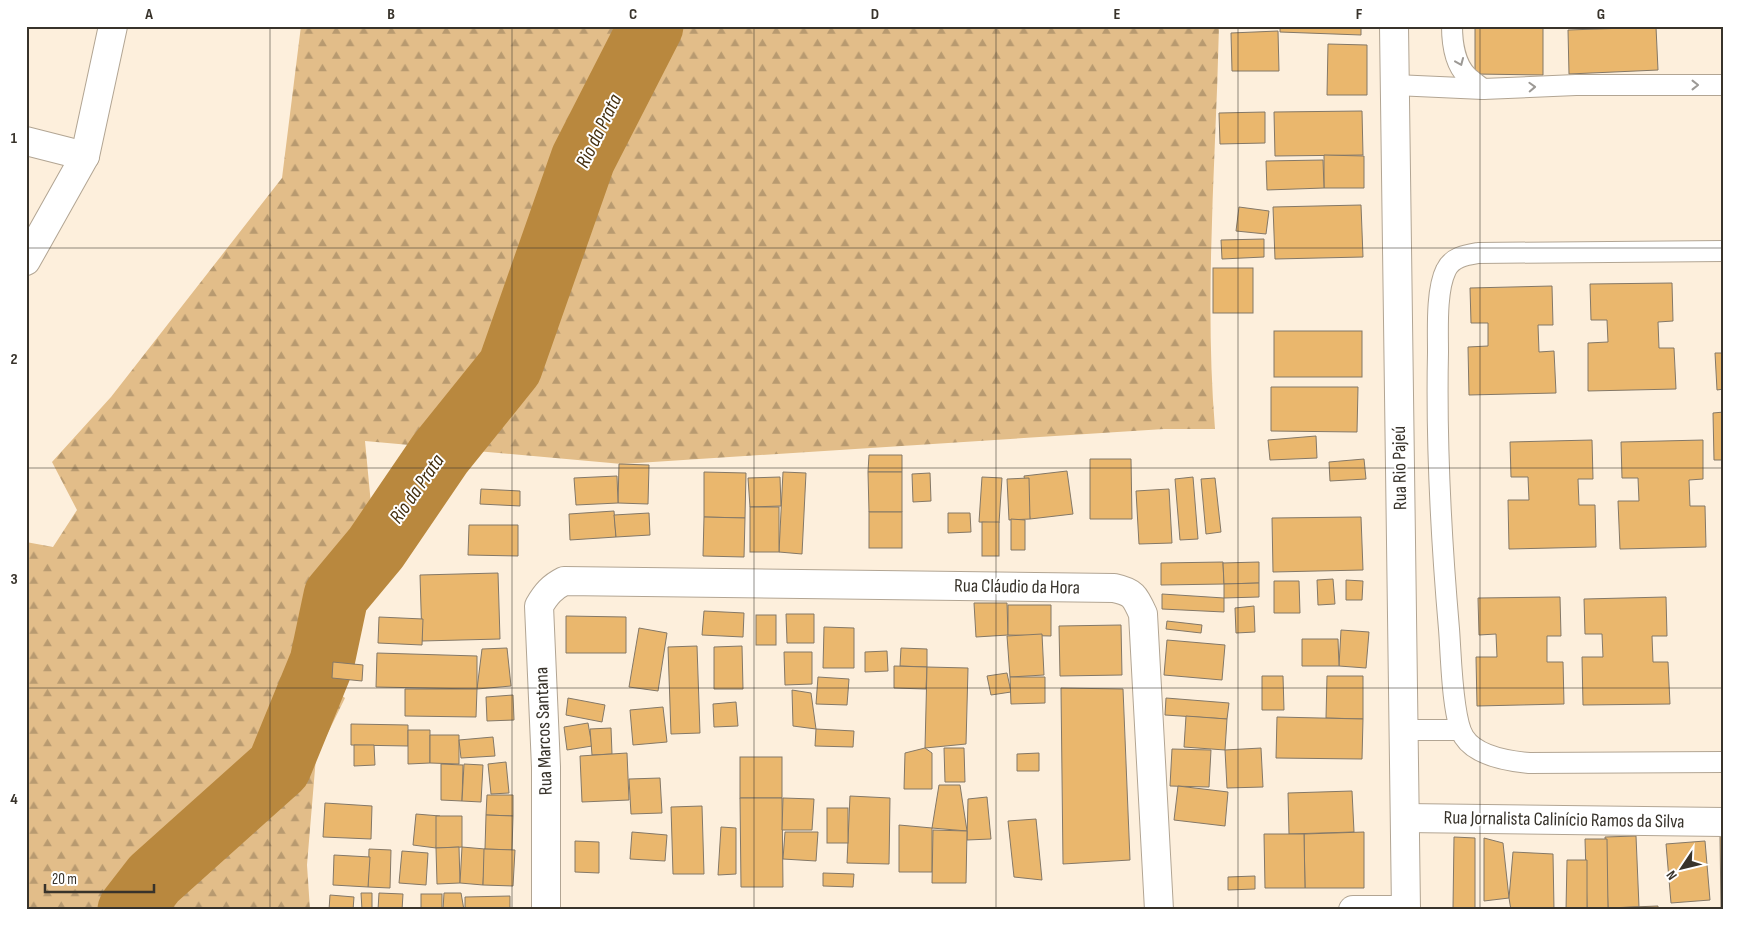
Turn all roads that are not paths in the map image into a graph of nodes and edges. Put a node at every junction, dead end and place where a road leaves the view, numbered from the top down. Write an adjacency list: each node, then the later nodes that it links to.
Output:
1 (112, 26): 8 (street)
2 (1394, 26): 4 (street, Rua Rio Pajeú)
3 (1452, 26): 6 (lane, one-way to 6)
4 (1395, 85): 6 (lane); 12 (street, Rua Rio Pajeú)
5 (1724, 85): 6 (lane, one-way to 5)
6 (1484, 89)
7 (26, 142): 8 (street)
8 (85, 156): 10 (street)
9 (1724, 251): 13 (lane)
10 (26, 261)
11 (582, 581): 17 (street, Rua Marcos Santana); 18 (street, Rua Cláudio da Hora)
12 (1404, 730): 13 (lane); 15 (street, Rua Rio Pajeú)
13 (1460, 730): 14 (lane)
14 (1724, 762)
15 (1405, 818): 16 (street, Rua Jornalista Calinício Ramos da Silva); 20 (street, Rua Rio Pajeú)
16 (1724, 822)
17 (546, 910)
18 (1159, 910)
19 (1353, 910): 20 (street)
20 (1406, 910)

